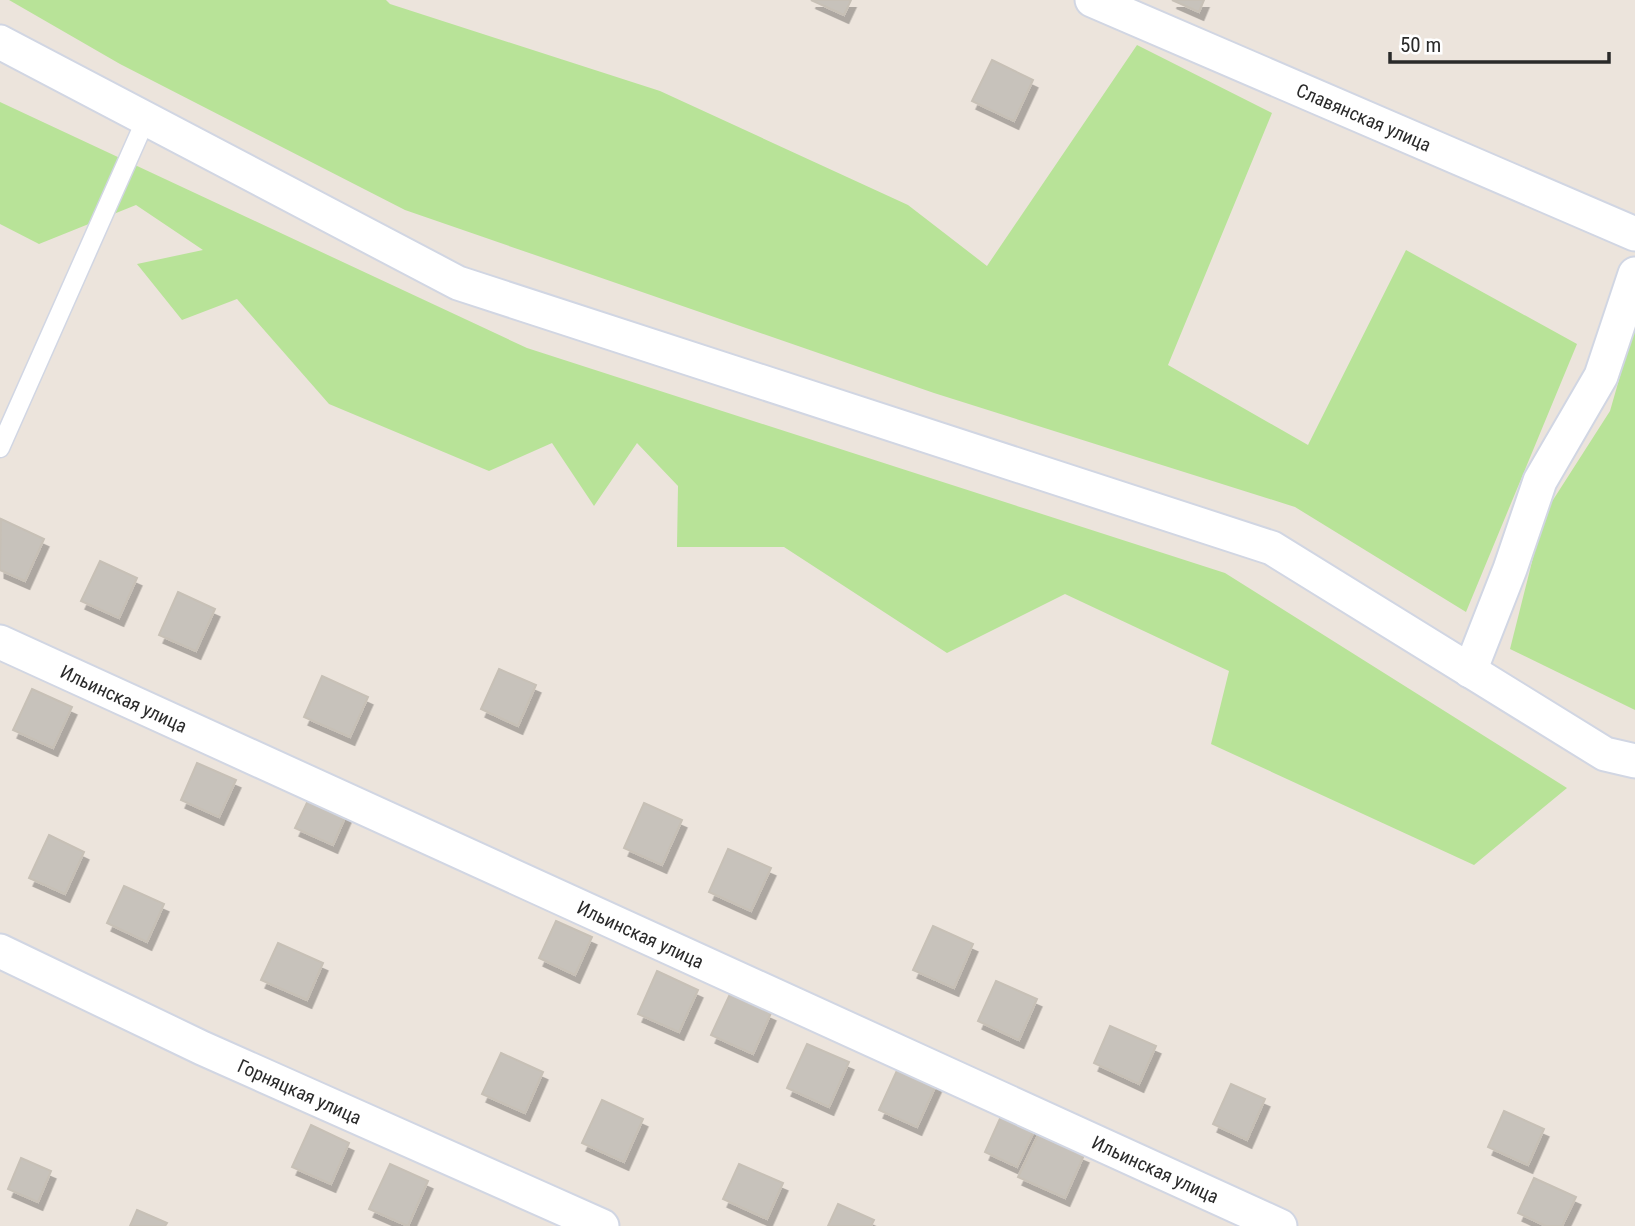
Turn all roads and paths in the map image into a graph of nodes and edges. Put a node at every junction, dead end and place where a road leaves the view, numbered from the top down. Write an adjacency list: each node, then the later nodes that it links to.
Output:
1 (1092, 0): 4 (street, Славянская улица)
2 (0, 42): 3 (street)
3 (146, 119): 6 (lane); 8 (street)
4 (1635, 234)
5 (1635, 274): 8 (street)
6 (0, 447)
7 (0, 642): 12 (street, Ильинская улица)
8 (1470, 671): 9 (street)
9 (1635, 761)
10 (0, 951): 11 (street, Горняцкая улица)
11 (602, 1226)
12 (1280, 1226)

